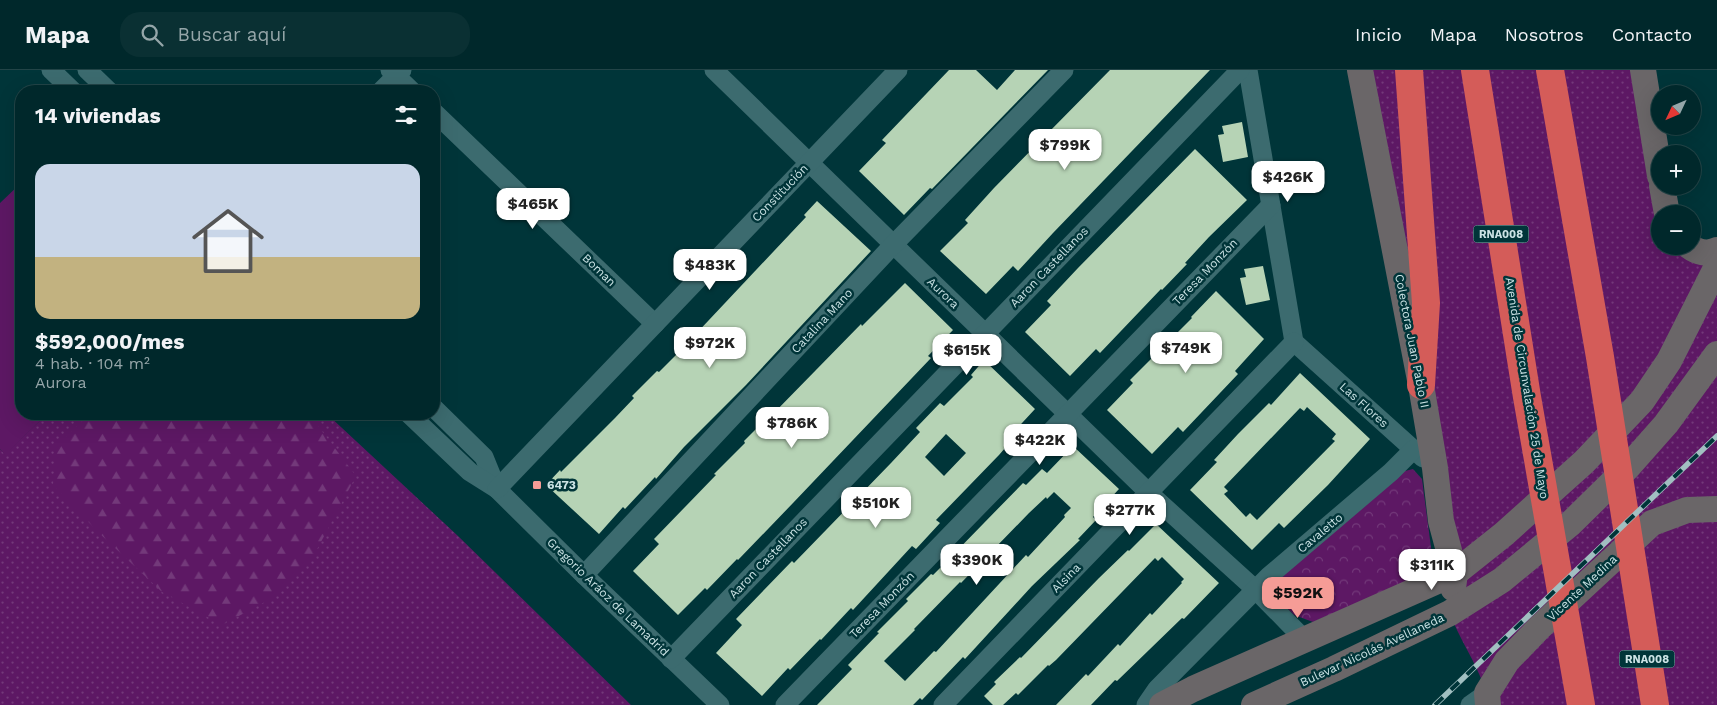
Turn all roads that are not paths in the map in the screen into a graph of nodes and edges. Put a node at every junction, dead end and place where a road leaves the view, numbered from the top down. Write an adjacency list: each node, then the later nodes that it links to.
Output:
1 (51, 70): 14 (street)
2 (87, 70): 15 (street)
3 (714, 70): 20 (street, Aurora)
4 (898, 70): 20 (street, Constitución)
5 (1064, 70): 22 (street, Catalina Mano)
6 (1240, 70): 27 (street, Aaron Castellanos)
7 (1248, 70): 21 (street)
8 (1360, 70): 30 (main road, Colectora Juan Pablo II)
9 (1409, 70): 30 (highway)
10 (1475, 70): 52 (highway, Avenida de Circunvalación 25 de Mayo / RNA008)
11 (1550, 70): 53 (highway, RNA008)
12 (1643, 70): 19 (main road)
13 (396, 72): 16 (street); 17 (street)
14 (67, 85)
15 (103, 85)
16 (386, 85)
17 (407, 85)
18 (440, 118): 26 (street, Boman)
19 (1655, 145)
20 (809, 162): 22 (street, Aurora); 26 (street, Constitución)
21 (1271, 205): 28 (street); 32 (street, Teresa Monzón)
22 (893, 245): 27 (street, Aurora); 40 (street, Catalina Mano)
23 (1717, 250): 24 (main road)
24 (1701, 252)
25 (1717, 266): 39 (main road)
26 (655, 324): 36 (street, Constitución)
27 (985, 333): 32 (street, Aurora); 44 (street, Aaron Castellanos)
28 (1294, 342): 34 (street, Las Flores); 37 (street, Alsina)
29 (1717, 354): 42 (main road, Bulevar Nicolás Avellaneda)
30 (1421, 385): 35 (main road, Colectora Juan Pablo II)
31 (440, 414): 36 (street, Gregorio Aráoz de Lamadrid)
32 (1067, 414): 37 (street, Aurora); 47 (street, Teresa Monzón)
33 (415, 420): 36 (street, Gregorio Aráoz de Lamadrid)
34 (1414, 449): 35 (street, Las Flores); 41 (street, Cavaletto)
35 (1435, 468): 39 (main road, Colectora Juan Pablo II)
36 (497, 489): 40 (street, Gregorio Aráoz de Lamadrid)
37 (1149, 492): 41 (street, Aurora); 48 (street, Alsina)
38 (1717, 509): 45 (main road, Vicente Medina)
39 (1454, 573): 42 (main road, Colectora Juan Pablo II); 43 (main road)
40 (584, 575): 44 (street, Gregorio Aráoz de Lamadrid)
41 (1256, 590): 43 (street, Aurora); 49 (street, Cavaletto)
42 (1450, 614): 51 (main road, Bulevar Nicolás Avellaneda)
43 (1304, 639): 50 (main road)
44 (671, 659): 46 (street, Gregorio Aráoz de Lamadrid)
45 (1482, 701)
46 (720, 705)
47 (785, 705)
48 (943, 705)
49 (1146, 705)
50 (1162, 705)
51 (1254, 705)
52 (1582, 705)
53 (1655, 705)

